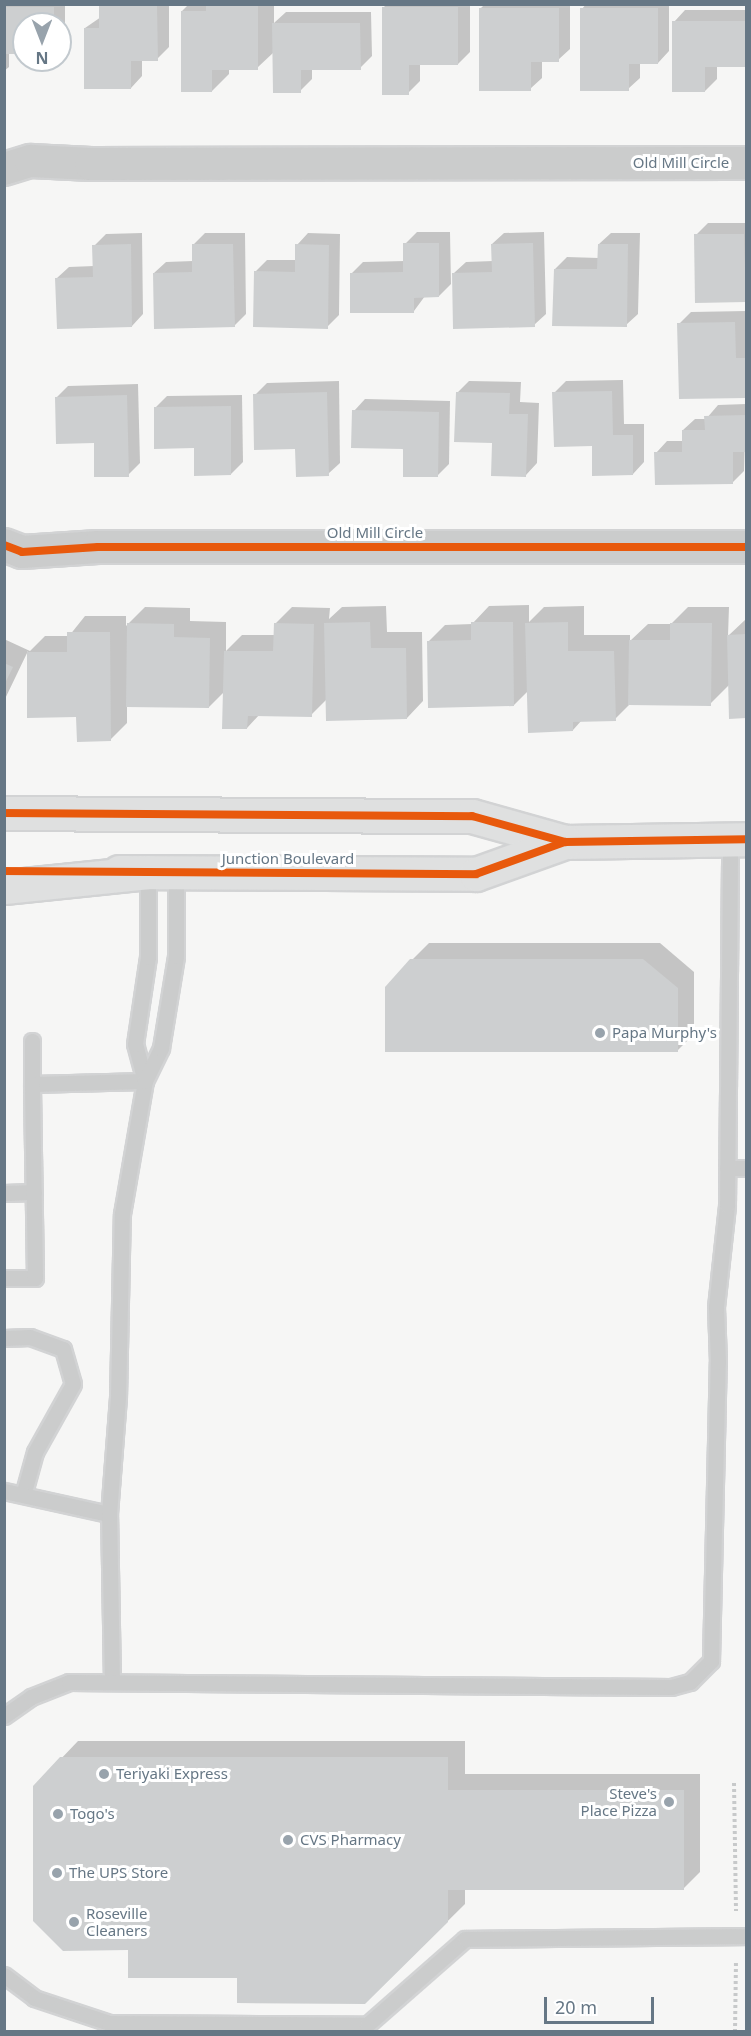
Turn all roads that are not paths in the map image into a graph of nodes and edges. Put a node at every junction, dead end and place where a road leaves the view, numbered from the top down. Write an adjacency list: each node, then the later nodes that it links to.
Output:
1 (747, 163): 2 (street, Old Mill Circle)
2 (4, 169)
3 (4, 545): 4 (street, Old Mill Circle)
4 (747, 547)
5 (4, 813): 7 (main road, Junction Boulevard)
6 (738, 839): 7 (main road, Junction Boulevard); 14 (lane)
7 (565, 842): 9 (main road, Junction Boulevard)
8 (4, 871): 9 (main road, Junction Boulevard)
9 (162, 872): 10 (main road); 12 (lane); 12 (lane)
10 (4, 887)
11 (32, 1041): 13 (lane)
12 (145, 1081): 13 (lane); 22 (lane)
13 (32, 1084): 16 (lane)
14 (727, 1168): 15 (lane); 23 (lane)
15 (747, 1168)
16 (34, 1192): 17 (lane); 18 (lane)
17 (4, 1193)
18 (4, 1278)
19 (4, 1338): 21 (lane)
20 (4, 1491): 21 (lane)
21 (24, 1492): 22 (lane)
22 (110, 1514): 23 (lane)
23 (112, 1682): 24 (lane)
24 (4, 1716)
25 (747, 1936): 26 (lane)
26 (4, 1975)

